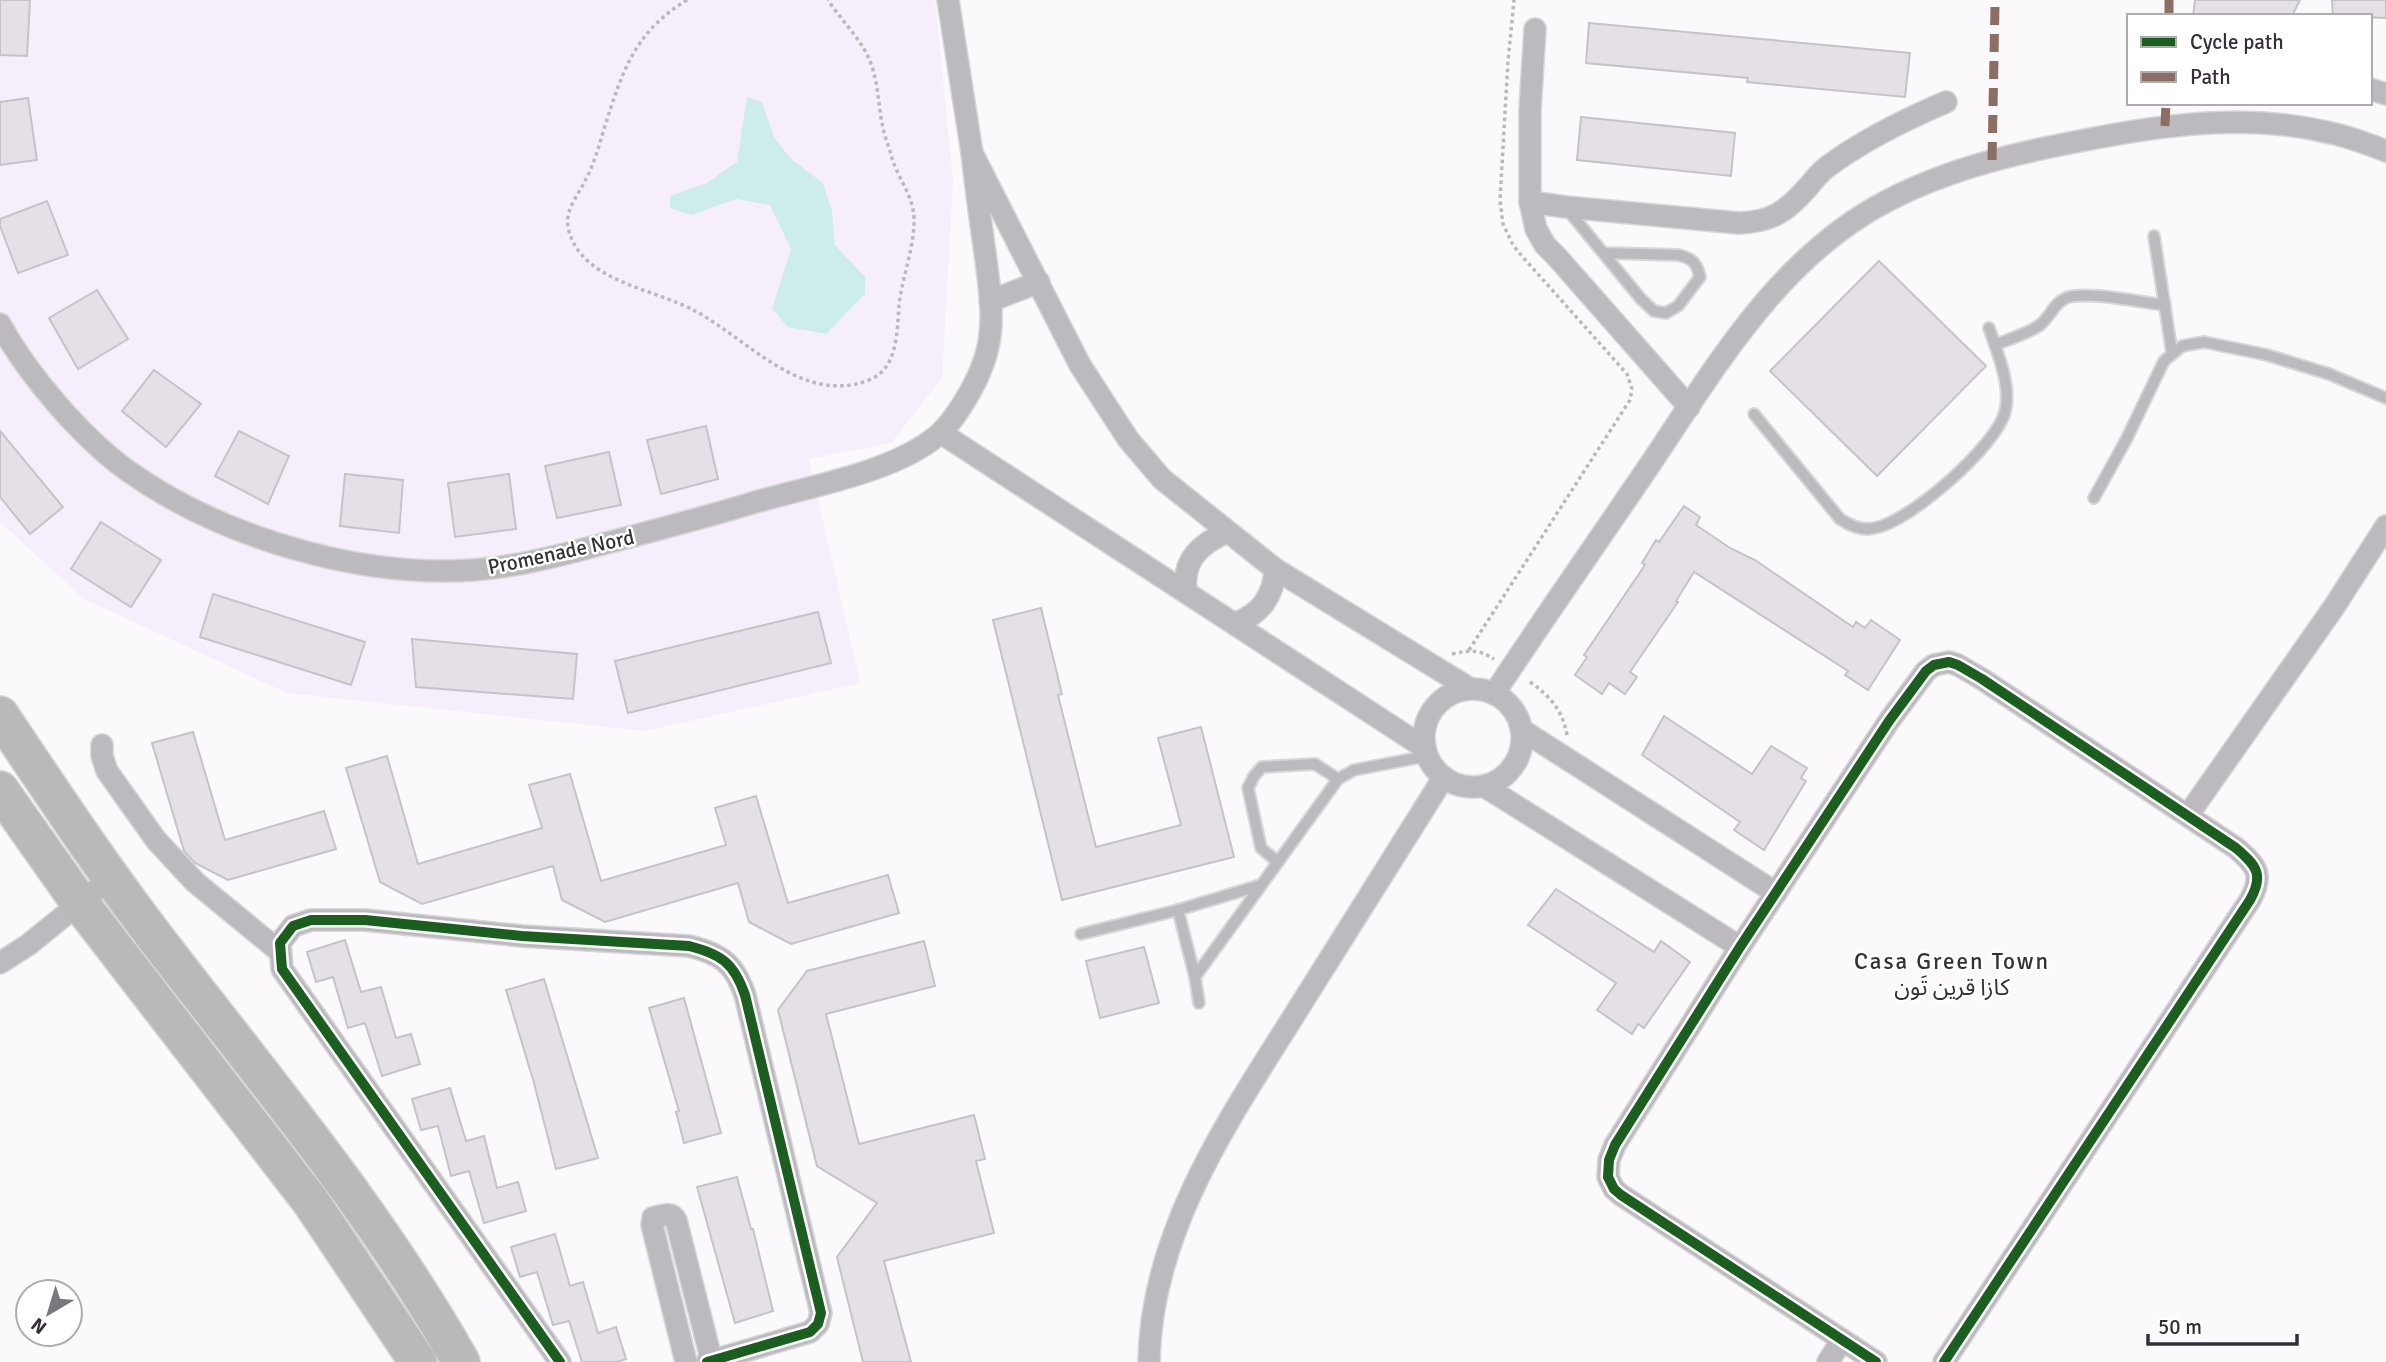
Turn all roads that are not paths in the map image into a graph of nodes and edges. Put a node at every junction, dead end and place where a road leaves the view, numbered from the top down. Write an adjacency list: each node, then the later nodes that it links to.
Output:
1 (948, 0): 5 (street, Promenade Nord)
2 (1535, 29): 6 (street)
3 (1946, 102): 7 (street)
4 (2386, 151): 18 (street)
5 (972, 153): 10 (street); 11 (street, Promenade Nord)
6 (1530, 202): 7 (street); 18 (street)
7 (1566, 207): 9 (lane)
8 (2154, 236): 12 (lane)
9 (1604, 253): 9 (lane)
10 (1039, 282): 11 (street); 23 (street)
11 (990, 301): 20 (street, Promenade Nord)
12 (2165, 306): 15 (lane); 16 (lane)
13 (0, 324): 20 (street, Promenade Nord)
14 (1989, 328): 15 (lane)
15 (1995, 345): 19 (lane)
16 (2172, 353): 17 (lane); 21 (lane)
17 (2386, 398)
18 (1689, 407): 28 (street)
19 (1754, 414)
20 (941, 433): 25 (street)
21 (2094, 498)
22 (2386, 526): 37 (street)
23 (1227, 533): 24 (street); 25 (street)
24 (1275, 569): 26 (street); 27 (street)
25 (1186, 592): 26 (street)
26 (1236, 623): 32 (street)
27 (1469, 688): 28 (street); 32 (street)
28 (1494, 694): 30 (street)
29 (0, 715): 39 (highway)
30 (1521, 730): 35 (street); 41 (street)
31 (103, 745): 46 (street)
32 (1426, 752): 33 (street); 34 (lane)
33 (1444, 777): 35 (street); 56 (street)
34 (1338, 779): 38 (lane); 38 (lane)
35 (1485, 786): 45 (street)
36 (0, 790): 42 (highway)
37 (2188, 815): 41 (street); 59 (street)
38 (1278, 862): 40 (lane)
39 (112, 877): 42 (street); 52 (highway)
40 (1261, 885): 43 (lane); 48 (lane)
41 (1776, 893): 45 (street)
42 (79, 902): 47 (street); 51 (highway)
43 (1178, 910): 44 (lane); 48 (lane)
44 (1081, 934)
45 (1740, 947): 50 (street)
46 (279, 951): 53 (street); 55 (street)
47 (0, 963)
48 (1195, 977): 49 (lane)
49 (1199, 1003)
50 (1842, 1340): 57 (street); 58 (street)
51 (418, 1362)
52 (461, 1362)
53 (560, 1362)
54 (687, 1362): 55 (street)
55 (710, 1362)
56 (1149, 1362)
57 (1828, 1362)
58 (1876, 1362)
59 (1944, 1362)

